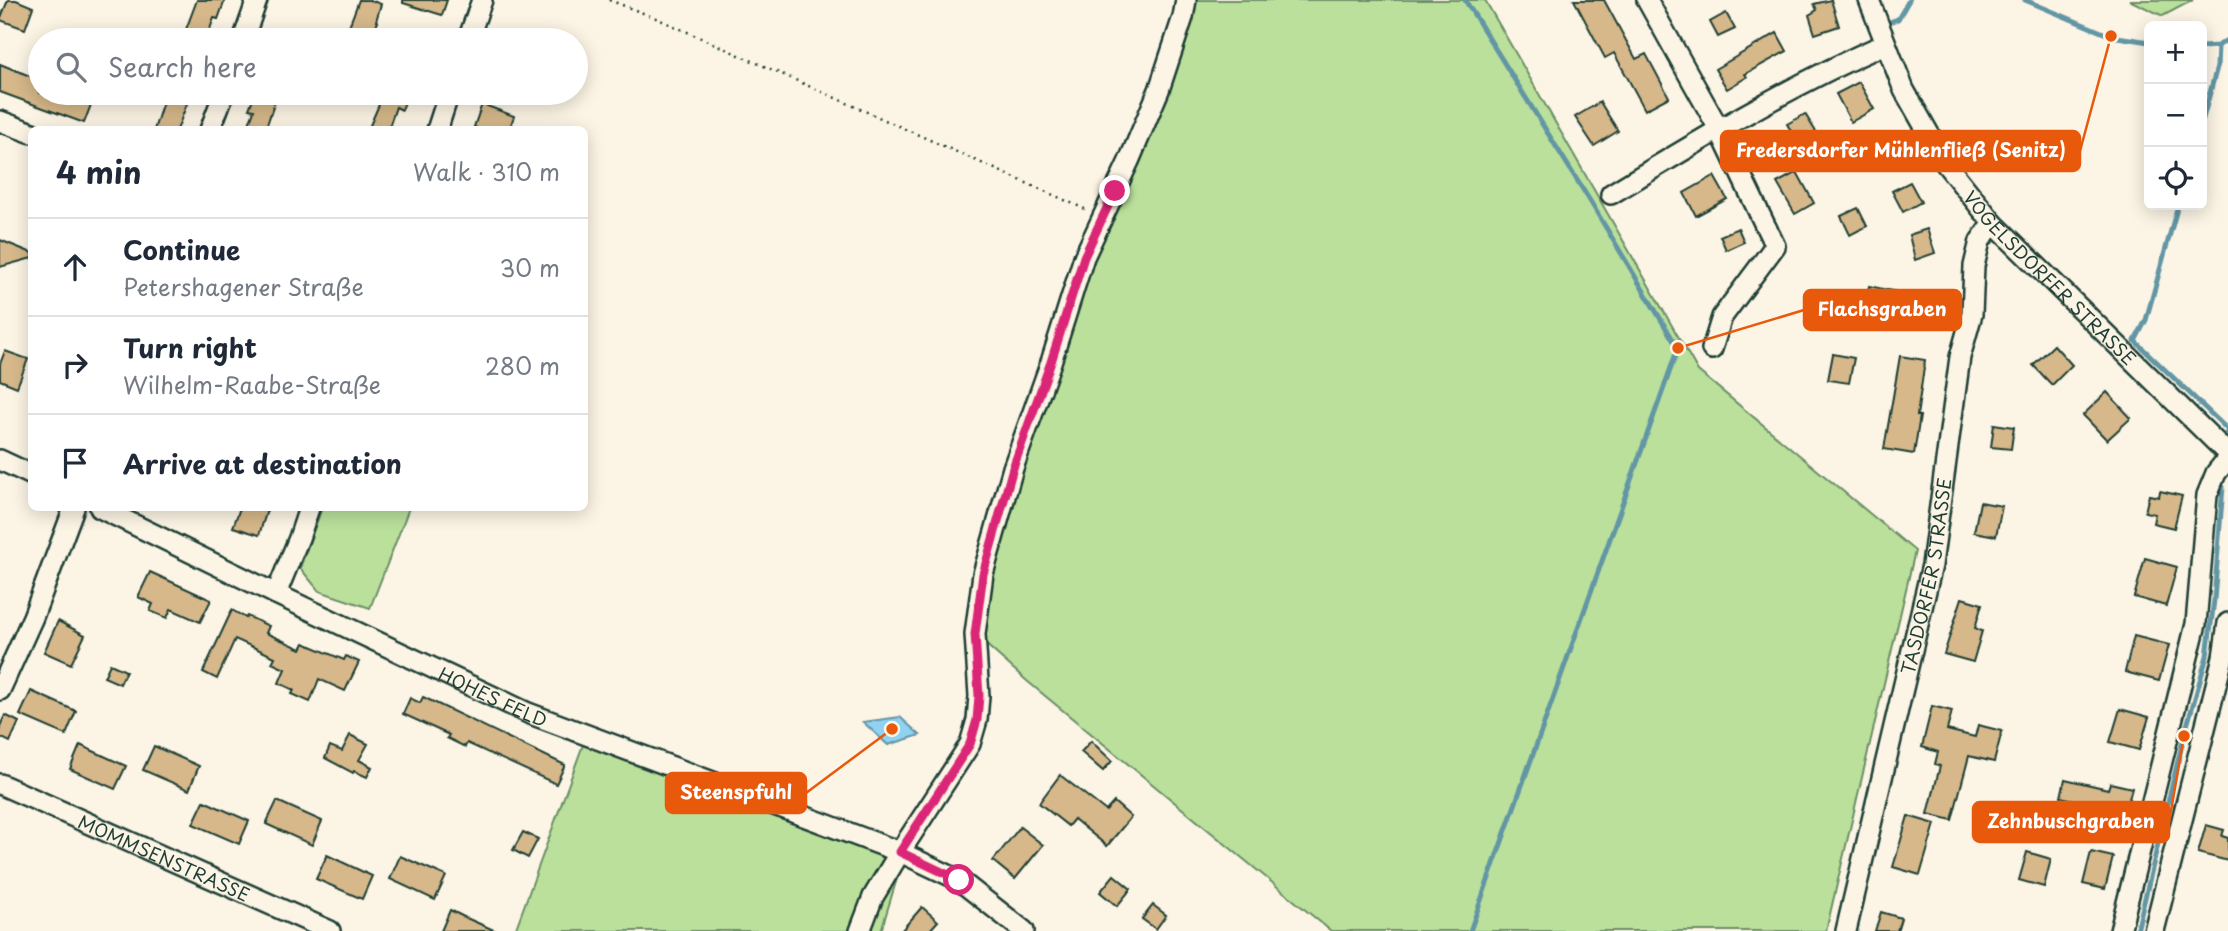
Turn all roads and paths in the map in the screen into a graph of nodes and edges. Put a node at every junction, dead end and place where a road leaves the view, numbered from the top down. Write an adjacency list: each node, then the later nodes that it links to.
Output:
1 (257, 0): 7 (street)
2 (482, 0): 8 (street)
3 (609, 0): 18 (path)
4 (1186, 0): 18 (street)
5 (1647, 0): 15 (street)
6 (1869, 0): 9 (street, VOGELSDORFER STRASSE)
7 (247, 28)
8 (472, 28)
9 (1885, 44): 15 (street); 19 (street, VOGELSDORFER STRASSE)
10 (219, 105): 13 (street)
11 (445, 105): 14 (street)
12 (0, 121): 16 (street)
13 (212, 126)
14 (438, 126)
15 (1719, 129): 17 (street); 20 (street)
16 (28, 132)
17 (1611, 194)
18 (1103, 217): 31 (street)
19 (1993, 223): 21 (street, VOGELSDORFER STRASSE); 35 (street, TASDORFER STRASSE)
20 (1712, 349)
21 (2228, 456): 36 (street)
22 (0, 460): 23 (street)
23 (28, 473)
24 (73, 511): 29 (street)
25 (106, 511): 27 (street, HOHES FELD)
26 (308, 511): 27 (street)
27 (276, 594): 31 (street, HOHES FELD)
28 (2228, 623): 37 (street)
29 (0, 690)
30 (0, 784): 32 (street, MOMMSENSTRASSE)
31 (900, 852): 33 (street); 34 (street, HOHES FELD)
32 (330, 931)
33 (860, 931)
34 (1024, 931)
35 (1846, 931)
36 (2120, 931)
37 (2154, 931)

